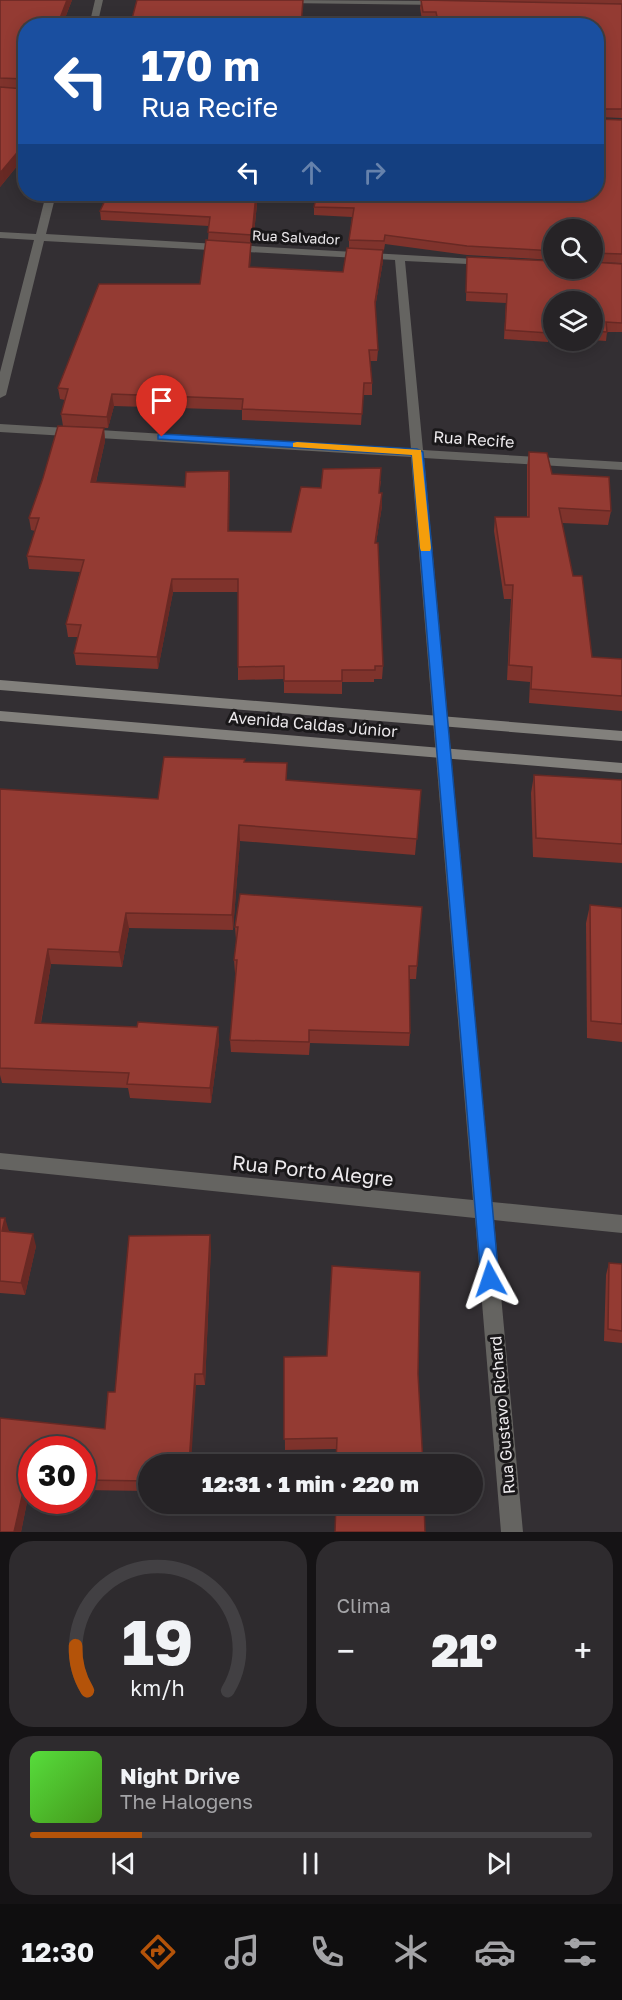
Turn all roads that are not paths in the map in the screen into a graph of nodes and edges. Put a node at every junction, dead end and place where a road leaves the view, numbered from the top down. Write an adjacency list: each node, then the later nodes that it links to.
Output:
1 (99, 0): 5 (street)
2 (369, 1): 3 (street); 4 (street)
3 (277, 2)
4 (450, 3)
5 (95, 18)
6 (49, 201): 8 (street)
7 (0, 235): 8 (street, Rua Salvador)
8 (40, 237): 9 (street, Rua Salvador); 11 (street)
9 (400, 258): 10 (street, Rua Salvador); 13 (street, Rua Gustavo Richard)
10 (494, 262)
11 (0, 395)
12 (0, 428): 13 (street, Rua Recife)
13 (417, 452): 14 (street, Rua Recife); 17 (street, Rua Gustavo Richard)
14 (622, 466)
15 (0, 685): 17 (main road, Avenida Caldas Júnior)
16 (0, 716): 19 (main road, Avenida Caldas Júnior)
17 (441, 721): 18 (main road, Avenida Caldas Júnior); 19 (street, Rua Gustavo Richard)
18 (622, 736)
19 (444, 753): 20 (main road, Avenida Caldas Júnior); 22 (street, Rua Gustavo Richard)
20 (622, 768)
21 (0, 1161): 22 (street, Rua Porto Alegre)
22 (484, 1210): 23 (street, Rua Porto Alegre); 24 (street, Rua Gustavo Richard)
23 (622, 1224)
24 (512, 1532)

